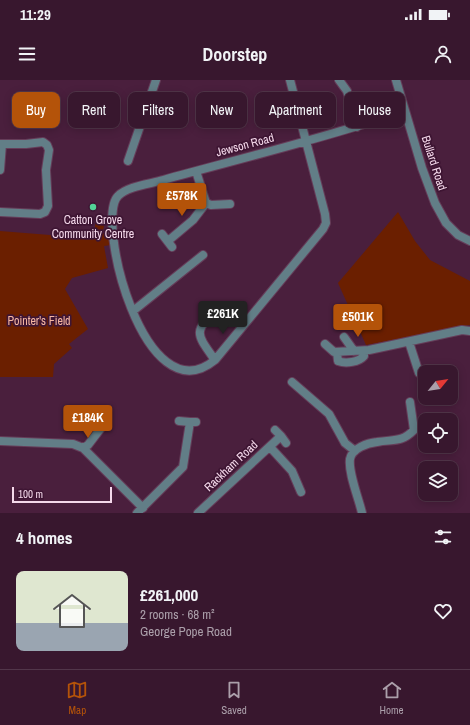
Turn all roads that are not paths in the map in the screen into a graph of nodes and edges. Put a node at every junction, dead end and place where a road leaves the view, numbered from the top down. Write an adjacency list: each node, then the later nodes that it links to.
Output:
1 (156, 80): 11 (street)
2 (290, 80): 9 (street)
3 (339, 80): 5 (street)
4 (396, 80): 6 (street, Bullard Road)
5 (347, 92)
6 (399, 92)
7 (405, 113): 18 (street, Bullard Road)
8 (353, 128): 9 (street, Jewson Road)
9 (306, 141): 13 (street, Jewson Road); 29 (street)
10 (1, 144): 12 (street); 16 (street)
11 (128, 162)
12 (0, 170)
13 (196, 171): 14 (street); 21 (street, Jewson Road)
14 (206, 204): 15 (street); 17 (street)
15 (230, 204)
16 (0, 212)
17 (162, 234)
18 (470, 241)
19 (203, 255): 21 (street)
20 (217, 307): 29 (street)
21 (133, 312): 29 (street)
22 (470, 331): 24 (street)
23 (344, 337): 26 (street)
24 (409, 342): 27 (street); 30 (street)
25 (326, 344): 28 (street)
26 (354, 351): 27 (street); 28 (street)
27 (364, 351): 28 (street)
28 (338, 352)
29 (215, 360)
30 (418, 370)
31 (292, 382): 39 (street)
32 (410, 402): 39 (street)
33 (179, 421): 41 (street)
34 (101, 428): 38 (street)
35 (280, 437): 37 (street, Rackham Road)
36 (0, 441): 38 (street)
37 (270, 446): 40 (street); 42 (street, Rackham Road)
38 (83, 448): 41 (street)
39 (354, 452): 43 (street)
40 (301, 492)
41 (140, 511)
42 (198, 513)
43 (362, 513)

